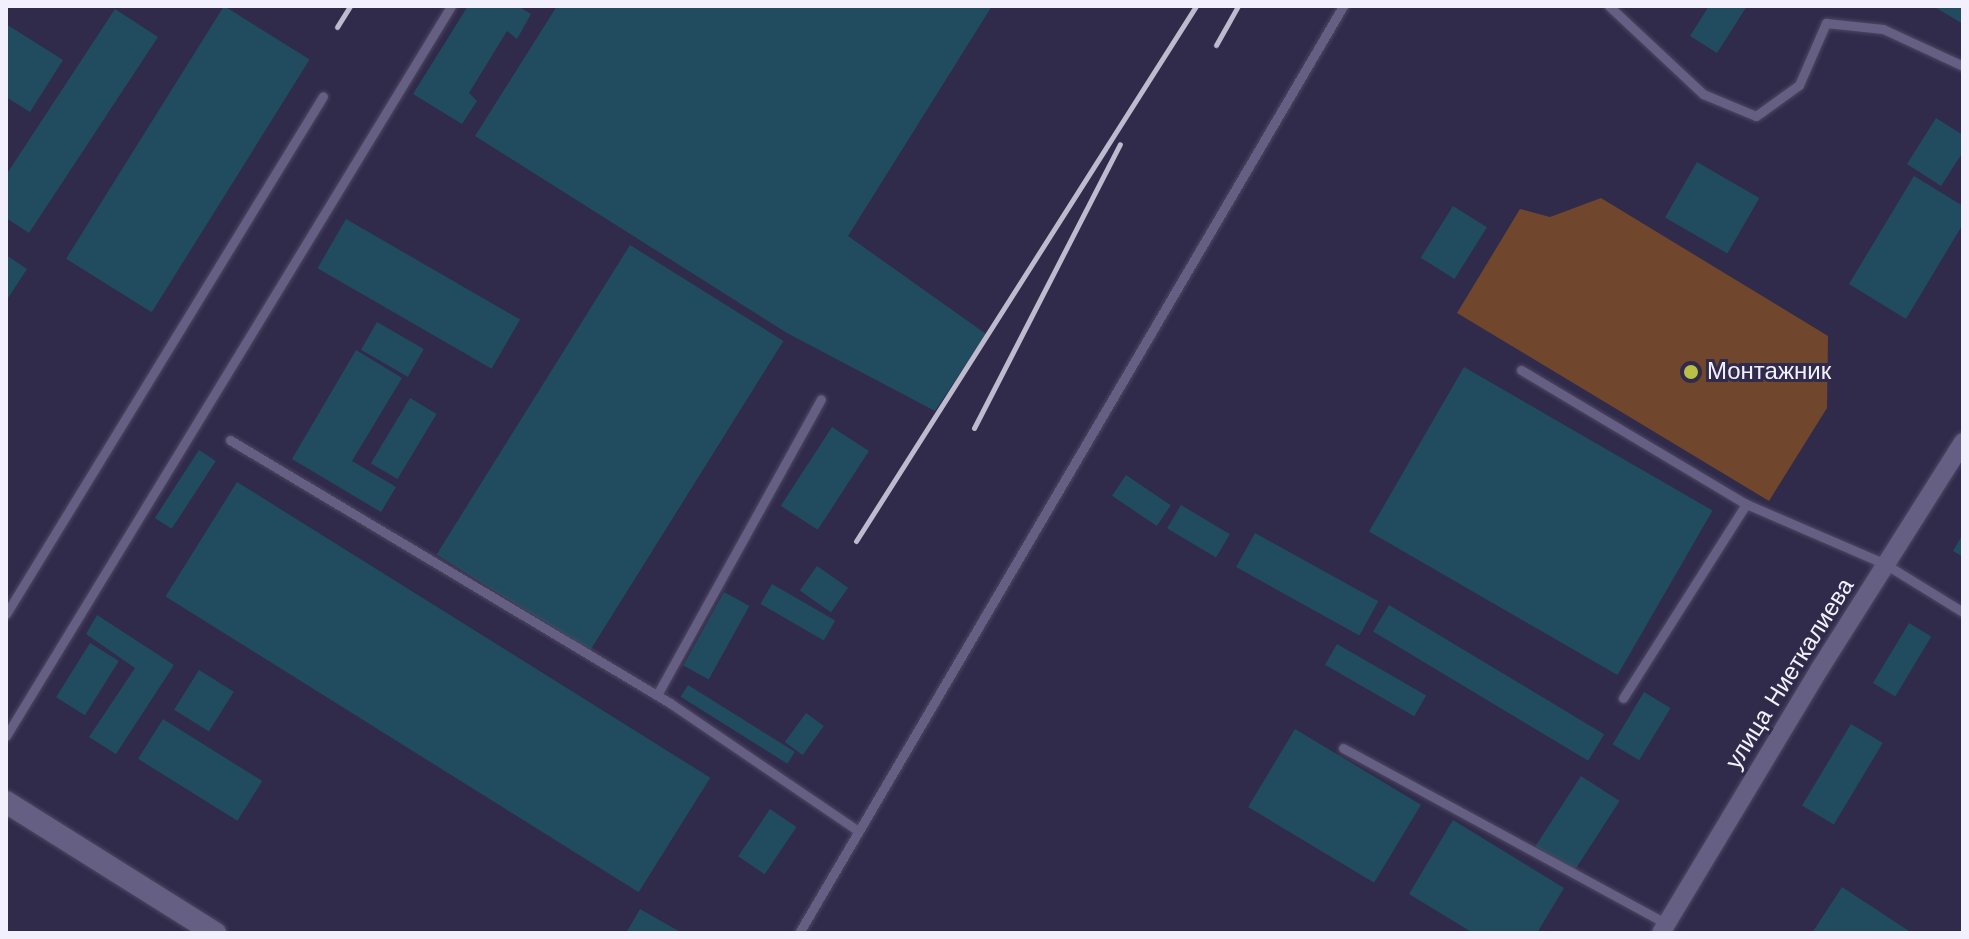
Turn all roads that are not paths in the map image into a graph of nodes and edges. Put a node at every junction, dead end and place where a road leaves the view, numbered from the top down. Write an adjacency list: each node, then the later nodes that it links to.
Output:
1 (451, 6): 16 (lane)
2 (1343, 6): 19 (lane)
3 (1609, 6): 4 (lane)
4 (1963, 66)
5 (323, 96): 13 (lane)
6 (1521, 370): 10 (lane)
7 (821, 399): 14 (lane)
8 (230, 440): 14 (lane)
9 (1963, 442): 11 (street, улица Ниеткалиева)
10 (1746, 504): 11 (lane); 15 (lane)
11 (1885, 564): 12 (lane); 20 (street, улица Ниеткалиева)
12 (1963, 612)
13 (6, 614)
14 (657, 695): 19 (lane)
15 (1623, 698)
16 (6, 736)
17 (1343, 748): 20 (lane)
18 (6, 802): 21 (street)
19 (858, 831): 22 (lane)
20 (1664, 928)
21 (215, 933)
22 (799, 933)

